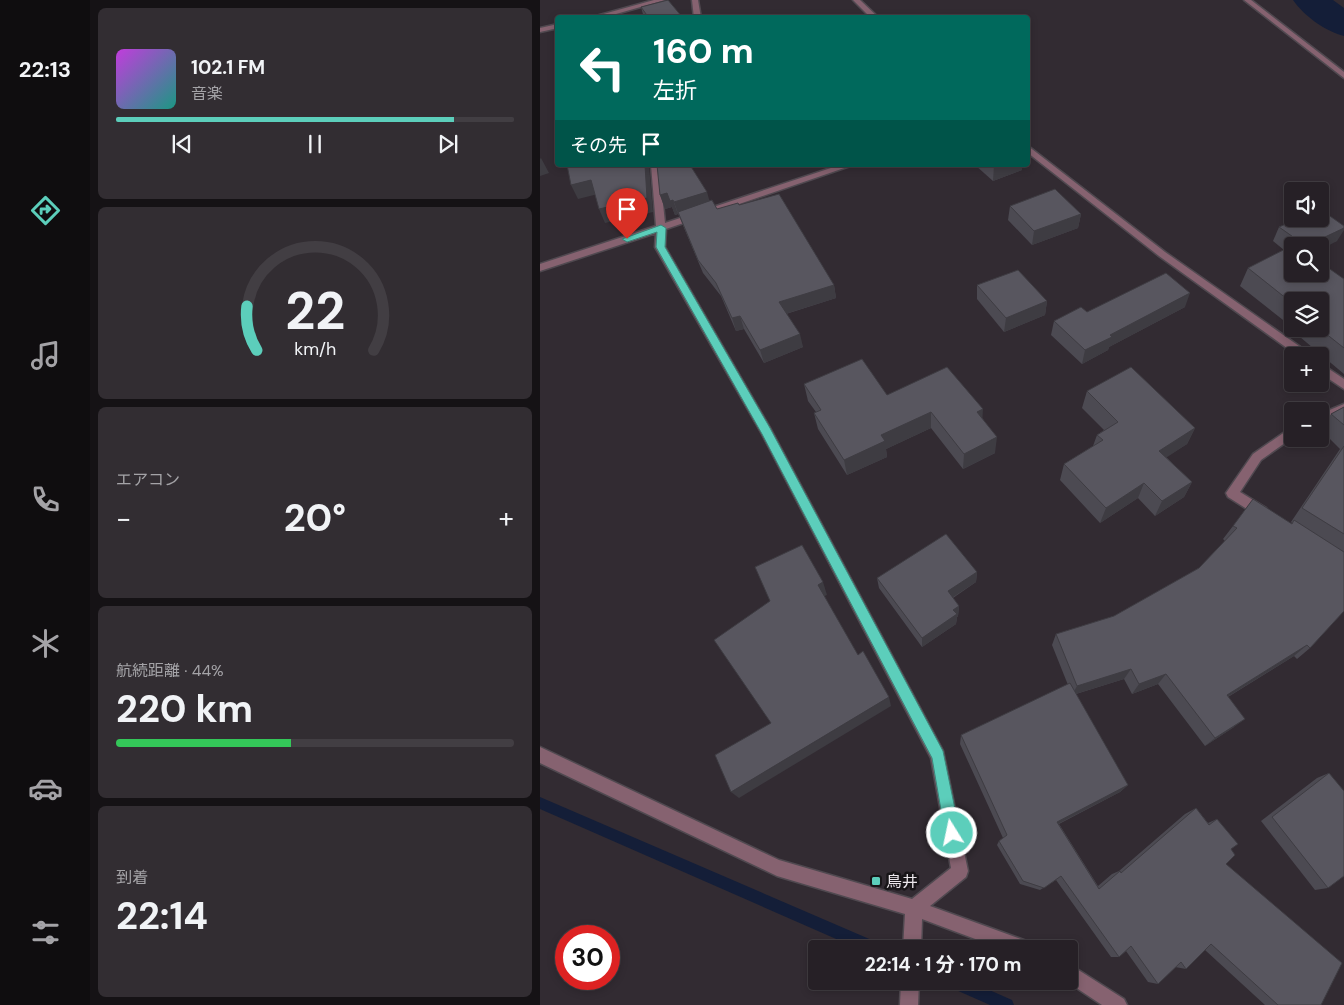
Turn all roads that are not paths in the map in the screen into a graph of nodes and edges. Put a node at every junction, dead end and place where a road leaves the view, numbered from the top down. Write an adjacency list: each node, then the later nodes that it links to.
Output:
1 (662, 0): 5 (street)
2 (695, 0): 6 (street)
3 (856, 0): 7 (street)
4 (1247, 0): 10 (street)
5 (604, 15)
6 (698, 15)
7 (873, 15)
8 (555, 27): 9 (street)
9 (540, 30)
10 (1344, 76)
11 (1030, 150): 16 (street)
12 (655, 167): 14 (street)
13 (843, 167): 14 (street)
14 (661, 228): 15 (street); 24 (street)
15 (540, 268)
16 (1292, 347)
17 (1329, 374): 18 (street)
18 (1344, 385)
19 (1344, 408): 20 (street)
20 (1329, 414)
21 (1284, 438): 22 (street)
22 (1270, 517)
23 (540, 755): 24 (street)
24 (914, 908): 25 (street); 26 (street)
25 (912, 940)
26 (1001, 940)
27 (1078, 979): 30 (street)
28 (910, 990): 29 (street)
29 (909, 1005)
30 (1118, 1005)

